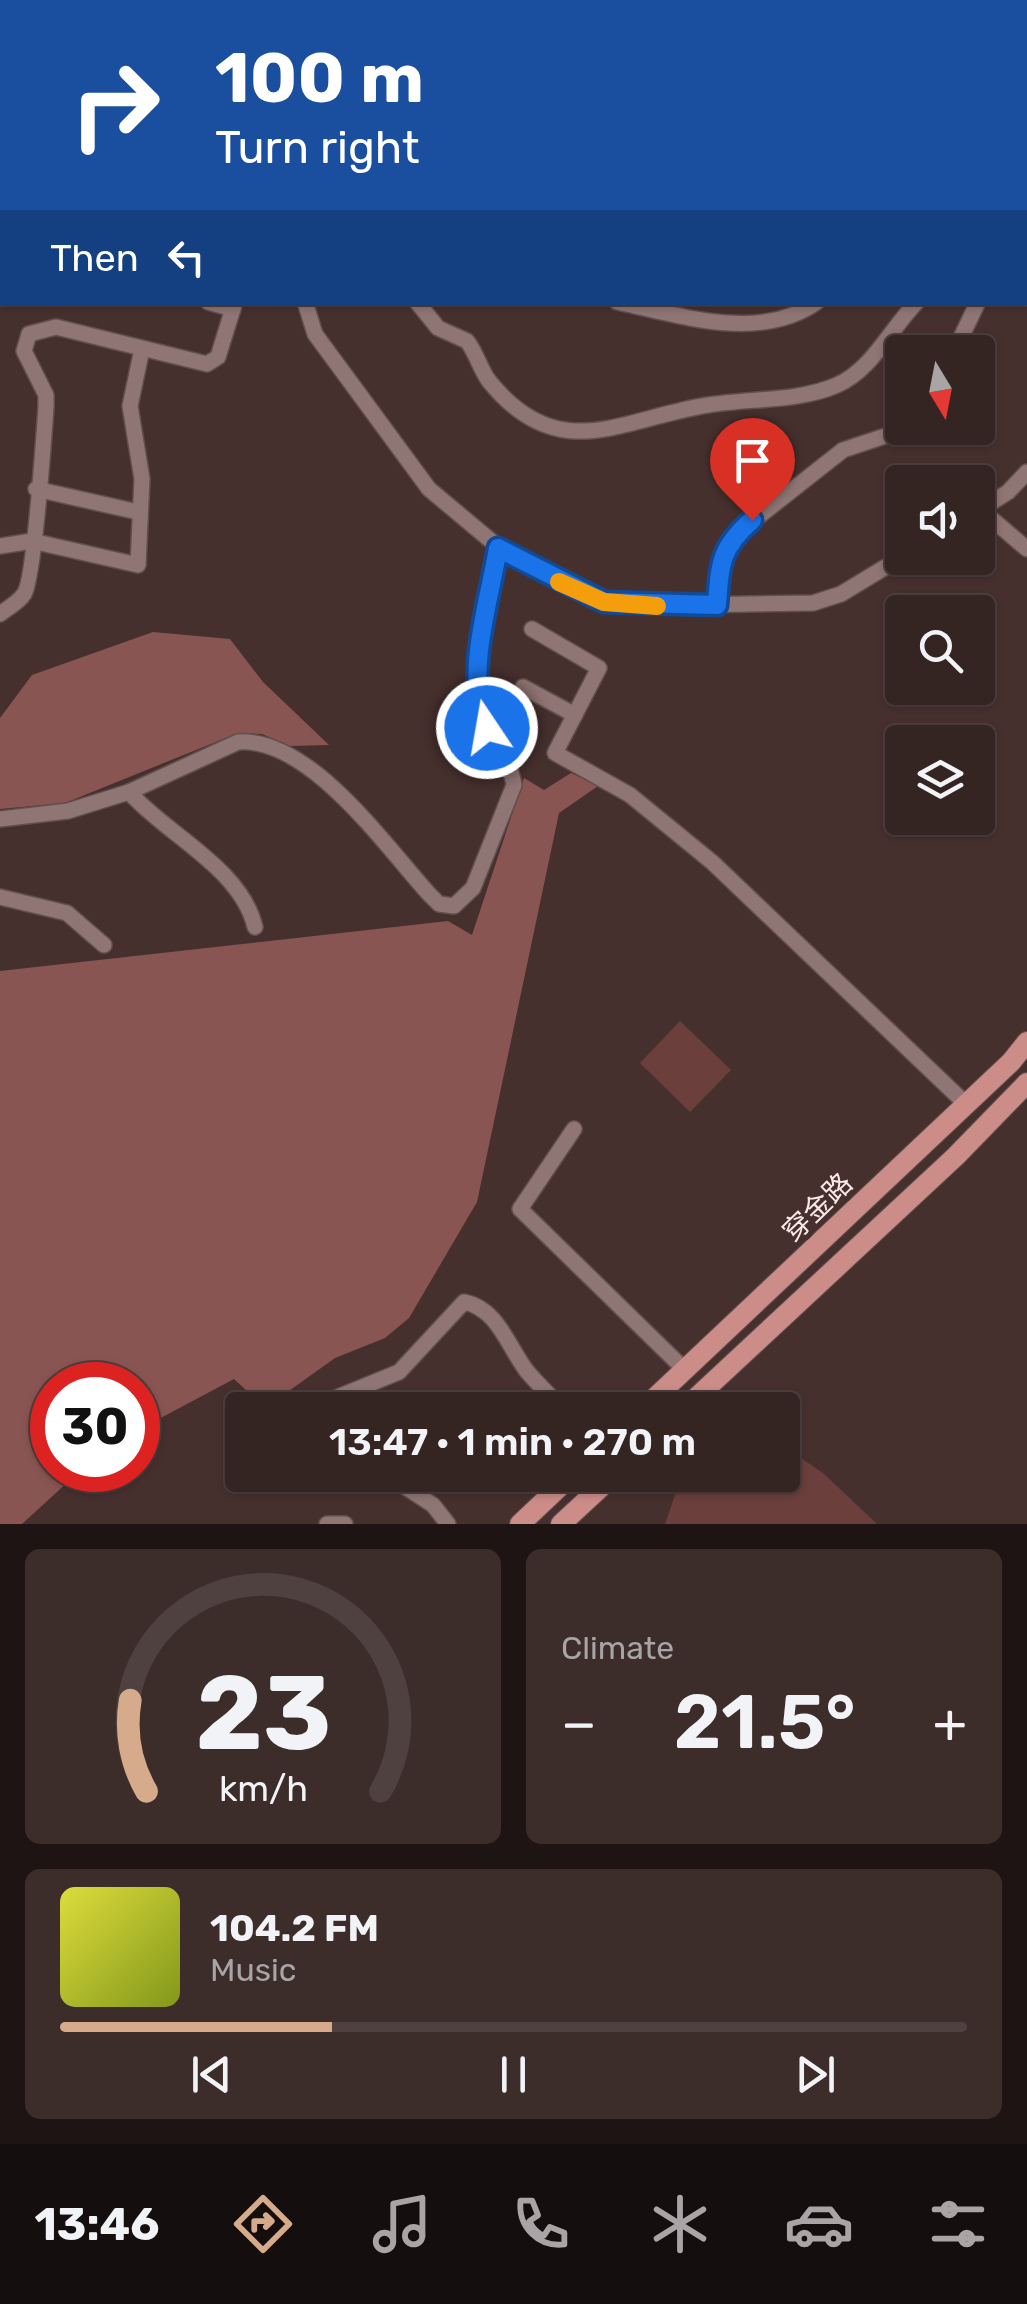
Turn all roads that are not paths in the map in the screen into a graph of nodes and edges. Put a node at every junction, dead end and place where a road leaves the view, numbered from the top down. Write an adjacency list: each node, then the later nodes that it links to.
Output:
1 (306, 305): 18 (street)
2 (419, 305): 5 (street)
3 (632, 305): 4 (street)
4 (810, 305)
5 (915, 305)
6 (977, 305): 8 (street)
7 (234, 306): 9 (street)
8 (962, 335)
9 (142, 349): 12 (street); 14 (street)
10 (885, 436): 21 (street)
11 (1027, 472): 13 (street)
12 (36, 489): 14 (street); 16 (street)
13 (995, 500)
14 (138, 512): 16 (street)
15 (995, 523): 19 (street)
16 (32, 541): 17 (street); 22 (street)
17 (0, 546)
18 (498, 548): 21 (street); 26 (street)
19 (1027, 549)
20 (885, 567): 21 (street)
21 (717, 605)
22 (0, 614)
23 (532, 629): 25 (street)
24 (523, 687): 25 (street)
25 (575, 715): 33 (street)
26 (129, 792): 27 (street); 29 (street)
27 (0, 819)
28 (0, 897): 30 (street)
29 (255, 927)
30 (104, 945)
31 (1027, 1042): 33 (main road, 穿金路)
32 (1027, 1082): 39 (main road, 穿金路)
33 (967, 1104): 35 (main road, 穿金路)
34 (574, 1129): 35 (street)
35 (685, 1370): 38 (main road, 穿金路)
36 (350, 1392): 37 (street)
37 (547, 1392)
38 (661, 1392)
39 (702, 1392)
40 (412, 1492): 45 (street)
41 (554, 1492): 46 (main road)
42 (596, 1492): 47 (main road)
43 (327, 1524): 44 (street)
44 (345, 1524)
45 (448, 1524)
46 (520, 1524)
47 (561, 1524)

